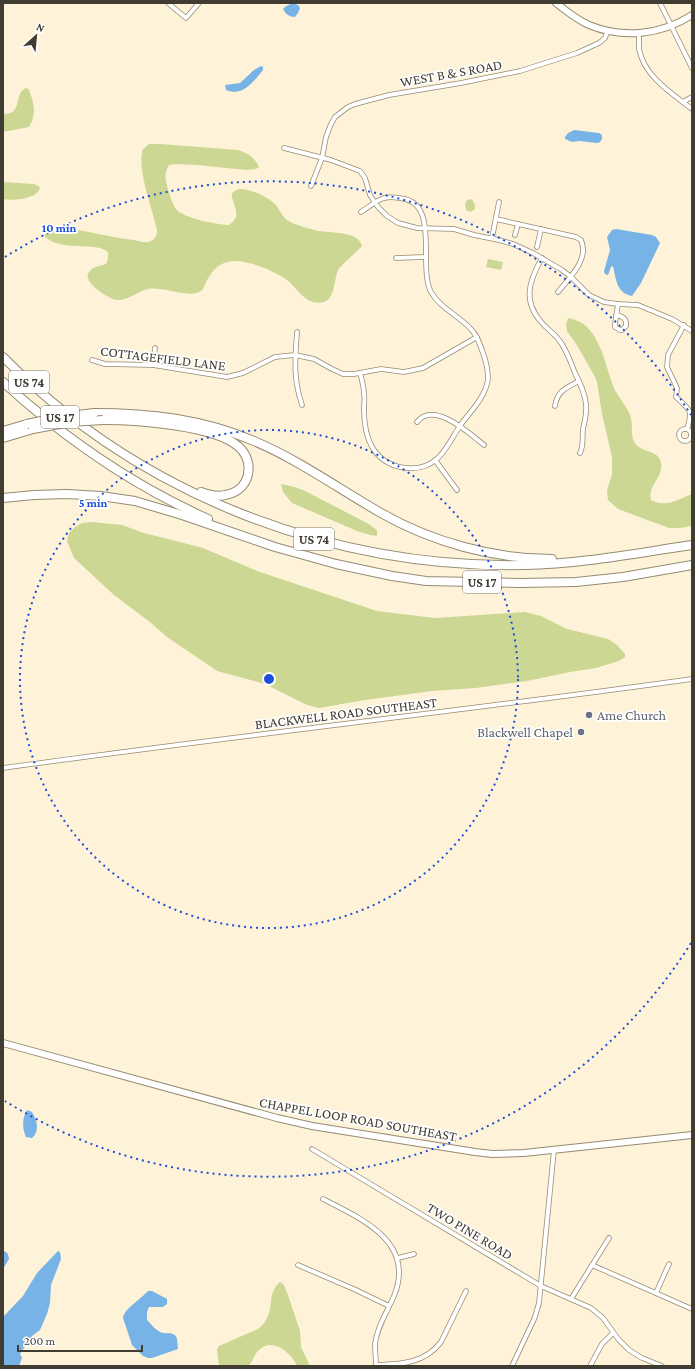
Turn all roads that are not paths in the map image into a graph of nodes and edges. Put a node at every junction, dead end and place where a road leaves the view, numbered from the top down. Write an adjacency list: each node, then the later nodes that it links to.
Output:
1 (168, 3): 2 (street)
2 (199, 3)
3 (556, 3): 7 (street)
4 (660, 3): 6 (street)
5 (692, 15): 6 (street)
6 (671, 26): 8 (street); 9 (street)
7 (608, 30): 8 (street); 14 (street, WEST B & S ROAD)
8 (639, 33): 11 (street)
9 (692, 68)
10 (692, 97): 11 (street)
11 (683, 102): 12 (street)
12 (692, 109)
13 (284, 148): 14 (street)
14 (322, 158): 15 (street, WEST B & S ROAD); 17 (street)
15 (311, 186)
16 (499, 202): 19 (street)
17 (375, 203): 18 (street); 21 (street); 21 (street)
18 (361, 212)
19 (496, 219): 20 (street); 24 (street)
20 (518, 224): 22 (street); 23 (street)
21 (425, 229): 24 (street); 26 (street)
22 (541, 229): 25 (street); 29 (street)
23 (515, 235)
24 (492, 238): 28 (street)
25 (537, 247)
26 (425, 257): 27 (street); 36 (street)
27 (396, 258)
28 (542, 258): 29 (street); 43 (street)
29 (571, 277): 30 (street); 31 (street)
30 (558, 292)
31 (618, 304): 32 (street); 33 (street)
32 (616, 315)
33 (684, 325): 34 (street); 49 (street)
34 (692, 331)
35 (297, 332): 38 (street)
36 (477, 338): 42 (street, COTTAGEFIELD LANE); 48 (street)
37 (155, 348): 41 (street)
38 (295, 354): 41 (street, COTTAGEFIELD LANE); 42 (street, COTTAGEFIELD LANE); 45 (street)
39 (3, 357): 55 (highway, US 74)
40 (92, 360): 41 (street, COTTAGEFIELD LANE)
41 (153, 365)
42 (360, 373): 54 (street)
43 (579, 381): 46 (street); 53 (street)
44 (3, 382): 59 (highway, US 74)
45 (302, 405)
46 (555, 406)
47 (417, 422): 48 (street)
48 (460, 426): 52 (street); 54 (street)
49 (687, 429)
50 (3, 431): 60 (highway, US 17, bridge)
51 (3, 438): 55 (highway, US 17, bridge)
52 (484, 445)
53 (580, 452)
54 (435, 460): 56 (street)
55 (162, 477): 60 (highway, US 74)
56 (457, 490)
57 (3, 498): 59 (highway)
58 (692, 545): 60 (highway)
59 (275, 547): 61 (highway, US 17)
60 (603, 558)
61 (692, 565)
62 (692, 679): 63 (street, BLACKWELL ROAD SOUTHEAST)
63 (3, 768)
64 (3, 1043): 67 (street, CHAPPEL LOOP ROAD SOUTHEAST)
65 (692, 1135): 67 (street, CHAPPEL LOOP ROAD SOUTHEAST)
66 (312, 1149): 75 (street, TWO PINE ROAD)
67 (554, 1150): 75 (street)
68 (323, 1199): 71 (street)
69 (609, 1238): 74 (street)
70 (414, 1254): 71 (street)
71 (398, 1258): 79 (street)
72 (669, 1264): 77 (street)
73 (298, 1265): 79 (street)
74 (592, 1265): 77 (street); 78 (street)
75 (541, 1286): 78 (street, TWO PINE ROAD); 83 (street)
76 (466, 1291): 82 (street)
77 (656, 1293): 80 (street)
78 (570, 1299): 81 (street, TWO PINE ROAD)
79 (389, 1306): 82 (street)
80 (692, 1309)
81 (613, 1333): 84 (street); 85 (street, TWO PINE ROAD)
82 (376, 1366)
83 (512, 1366)
84 (590, 1366)
85 (662, 1366)

